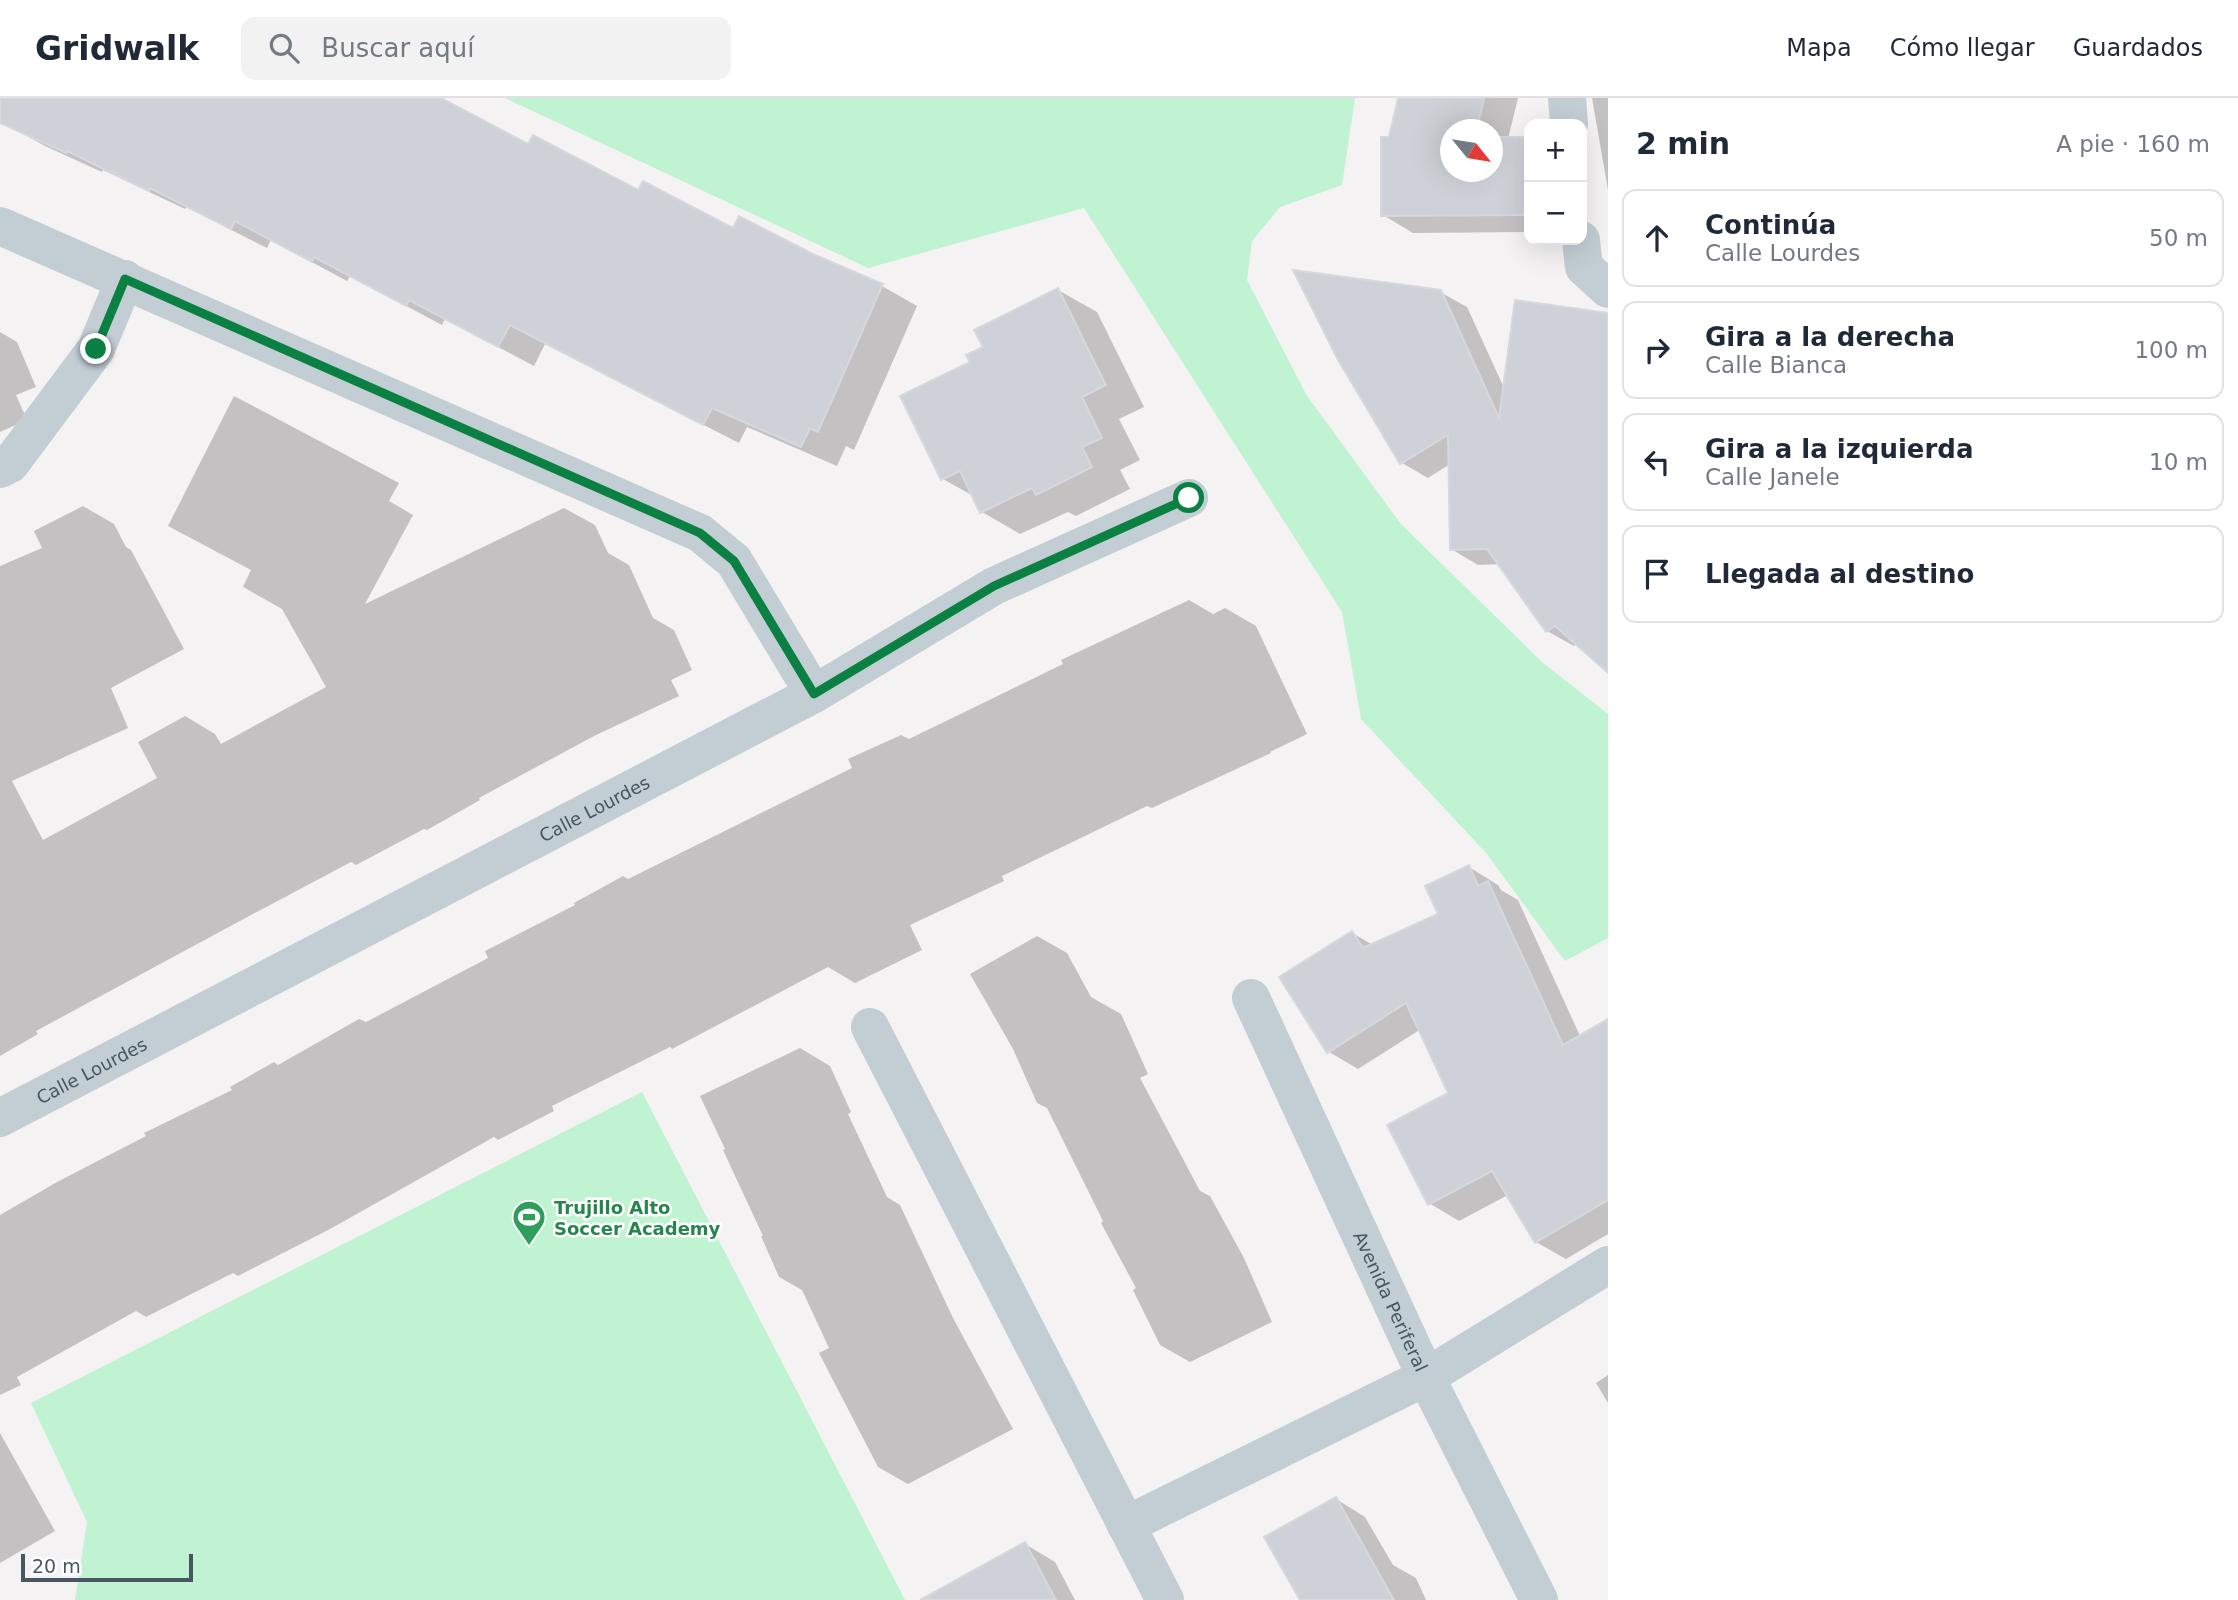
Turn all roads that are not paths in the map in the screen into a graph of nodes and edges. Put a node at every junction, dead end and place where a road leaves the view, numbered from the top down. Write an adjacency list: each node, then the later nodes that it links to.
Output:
1 (1567, 98): 2 (street)
2 (1569, 119)
3 (0, 226): 5 (street)
4 (1582, 245): 6 (street)
5 (125, 279): 7 (street); 9 (street)
6 (1608, 289)
7 (0, 469)
8 (1189, 498): 9 (street, Calle Lourdes)
9 (814, 694): 12 (street, Calle Lourdes)
10 (1251, 998): 14 (street, Avenida Periferal)
11 (870, 1027): 15 (street)
12 (0, 1118)
13 (1608, 1265): 14 (street)
14 (1426, 1377): 15 (street); 17 (street, Avenida Periferal)
15 (1126, 1525): 16 (street)
16 (1165, 1600)
17 (1539, 1600)

